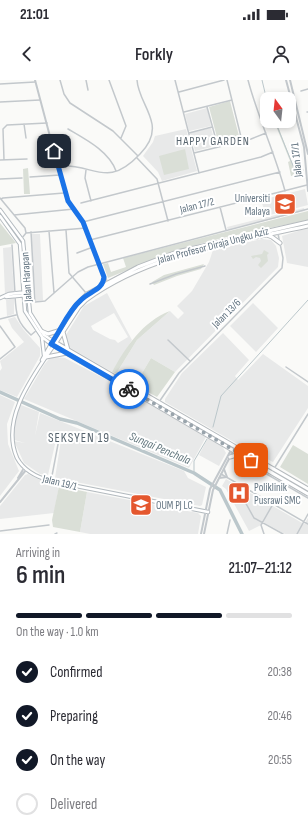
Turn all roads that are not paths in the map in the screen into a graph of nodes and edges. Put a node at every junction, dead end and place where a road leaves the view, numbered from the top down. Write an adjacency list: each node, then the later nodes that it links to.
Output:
1 (60, 80): 29 (street)
2 (86, 80): 14 (street)
3 (109, 80): 29 (street)
4 (137, 80): 36 (street)
5 (175, 80): 16 (street)
6 (224, 80): 16 (street)
7 (227, 80): 18 (street)
8 (248, 80): 27 (street)
9 (286, 80): 30 (street, Jalan 17/1)
10 (290, 80): 30 (street, Jalan 17/1)
11 (35, 81): 12 (street); 17 (street)
12 (0, 84)
13 (308, 89): 15 (street)
14 (88, 90)
15 (301, 91)
16 (178, 92): 21 (street)
17 (40, 100): 19 (street); 22 (street)
18 (232, 100): 20 (street); 31 (street)
19 (0, 102)
20 (207, 106): 21 (street); 24 (street)
21 (184, 112): 26 (street)
22 (47, 123): 23 (street); 40 (street)
23 (24, 124): 28 (street); 39 (street)
24 (213, 127): 26 (street); 32 (street)
25 (68, 129): 42 (street)
26 (189, 133): 34 (street)
27 (266, 133): 31 (street); 33 (street)
28 (26, 138)
29 (120, 138): 36 (street)
30 (305, 140): 35 (street, Jalan 17/1); 50 (street, Jalan 17/1)
31 (242, 141): 32 (street)
32 (218, 147): 34 (street)
33 (273, 152): 43 (street); 44 (street)
34 (194, 153): 44 (street)
35 (308, 154)
36 (137, 157): 42 (street); 49 (street)
37 (27, 159): 39 (street)
38 (0, 160): 39 (street)
39 (4, 160)
40 (58, 166): 41 (street); 45 (street)
41 (86, 170): 42 (street); 55 (street)
42 (116, 172)
43 (280, 172): 51 (street); 56 (street)
44 (199, 173): 49 (street)
45 (60, 175): 46 (street); 53 (street)
46 (30, 177)
47 (22, 178): 48 (street)
48 (0, 179)
49 (159, 184): 55 (street); 56 (street)
50 (307, 185): 51 (street, Jalan 17/2); 52 (street, Jalan 17/1)
51 (285, 191): 58 (street, Jalan 17/2)
52 (308, 191)
53 (65, 193): 54 (street); 59 (street)
54 (0, 199): 62 (street)
55 (91, 201): 57 (street)
56 (164, 202): 64 (street); 65 (street)
57 (81, 203)
58 (220, 207): 64 (street, Jalan 17/2); 70 (street)
59 (75, 209): 62 (street); 65 (street)
60 (308, 209): 70 (street)
61 (0, 210): 76 (main road, Jalan Harapan)
62 (14, 215): 74 (street)
63 (0, 217): 91 (main road, Jalan Harapan)
64 (168, 220): 77 (street, Jalan 17/2)
65 (83, 222): 68 (street)
66 (308, 222): 72 (main road, Jalan Profesor Diraja Ungku Aziz)
67 (308, 226): 72 (main road, Jalan Profesor Diraja Ungku Aziz)
68 (86, 228): 69 (street); 77 (street)
69 (66, 230): 71 (street); 85 (street)
70 (226, 230): 82 (street)
71 (49, 231): 73 (street); 90 (street)
72 (277, 231): 75 (main road, Jalan Profesor Diraja Ungku Aziz); 78 (street, Jalan 13/6); 86 (main road, Jalan Profesor Diraja Ungku Aziz)
73 (31, 232): 74 (street); 90 (street)
74 (26, 233): 76 (street)
75 (266, 235): 78 (main road); 88 (main road, Jalan Profesor Diraja Ungku Aziz)
76 (22, 238): 89 (main road, Jalan Harapan)
77 (90, 240): 80 (street)
78 (280, 243): 109 (street, Jalan 13/6)
79 (12, 245): 93 (street)
80 (93, 247): 81 (street); 82 (street)
81 (77, 253)
82 (98, 264): 84 (street); 85 (street)
83 (205, 266): 87 (street)
84 (104, 277): 86 (street); 88 (street)
85 (71, 278): 90 (street); 92 (street)
86 (108, 283): 88 (main road, Jalan Profesor Diraja Ungku Aziz)
87 (150, 284)
88 (103, 287): 92 (main road, Jalan Profesor Diraja Ungku Aziz); 100 (main road, Jalan Profesor Diraja Ungku Aziz)
89 (27, 293): 91 (main road); 99 (main road, Jalan Harapan)
90 (54, 293)
91 (23, 294): 93 (main road); 98 (main road, Jalan Harapan)
92 (87, 294): 100 (main road, Jalan Profesor Diraja Ungku Aziz)
93 (15, 295): 94 (main road); 95 (street)
94 (0, 298)
95 (16, 315): 96 (street); 98 (street)
96 (0, 319)
97 (0, 326): 101 (street)
98 (37, 330): 103 (main road, Jalan Harapan)
99 (41, 331): 100 (main road); 105 (main road, Jalan Harapan)
100 (62, 331): 105 (main road, Jalan Profesor Diraja Ungku Aziz); 106 (main road)
101 (4, 333): 102 (street); 108 (street)
102 (0, 335)
103 (42, 337): 105 (main road, Jalan Harapan); 107 (main road)
104 (168, 340): 109 (street)
105 (54, 343): 106 (main road); 107 (main road)
106 (68, 351): 107 (main road); 112 (main road); 116 (main road)
107 (45, 356): 121 (main road)
108 (0, 359)
109 (190, 361): 112 (street, Jalan 13/6)
110 (286, 367): 111 (street)
111 (308, 382)
112 (159, 402): 115 (main road)
113 (308, 416): 125 (street)
114 (59, 439): 129 (street)
115 (226, 441): 117 (main road); 118 (main road)
116 (226, 446): 117 (main road); 120 (main road)
117 (233, 449): 118 (main road); 119 (main road); 120 (street)
118 (245, 452): 125 (main road)
119 (242, 454): 120 (main road); 125 (main road)
120 (230, 455): 122 (street); 123 (street)
121 (25, 469): 129 (main road, Jalan 19/1); 134 (street)
122 (220, 469): 126 (street); 127 (street)
123 (224, 469): 126 (street); 128 (street)
124 (258, 469): 133 (street)
125 (273, 470): 131 (main road); 132 (main road)
126 (221, 474): 127 (street); 128 (street)
127 (218, 477): 128 (street); 136 (street)
128 (227, 477): 130 (street)
129 (51, 481): 136 (main road, Jalan 19/1)
130 (242, 486): 135 (street); 140 (street)
131 (308, 489)
132 (308, 494)
133 (308, 498)
134 (0, 502)
135 (273, 504): 139 (street); 140 (street)
136 (206, 512): 144 (street); 145 (street)
137 (308, 514): 139 (street)
138 (230, 520): 146 (street)
139 (304, 522): 141 (street); 149 (street)
140 (263, 523): 147 (street); 148 (street)
141 (308, 524)
142 (49, 525): 143 (street)
143 (0, 531)
144 (201, 534)
145 (204, 534)
146 (227, 534)
147 (264, 534)
148 (282, 534)
149 (297, 534)

